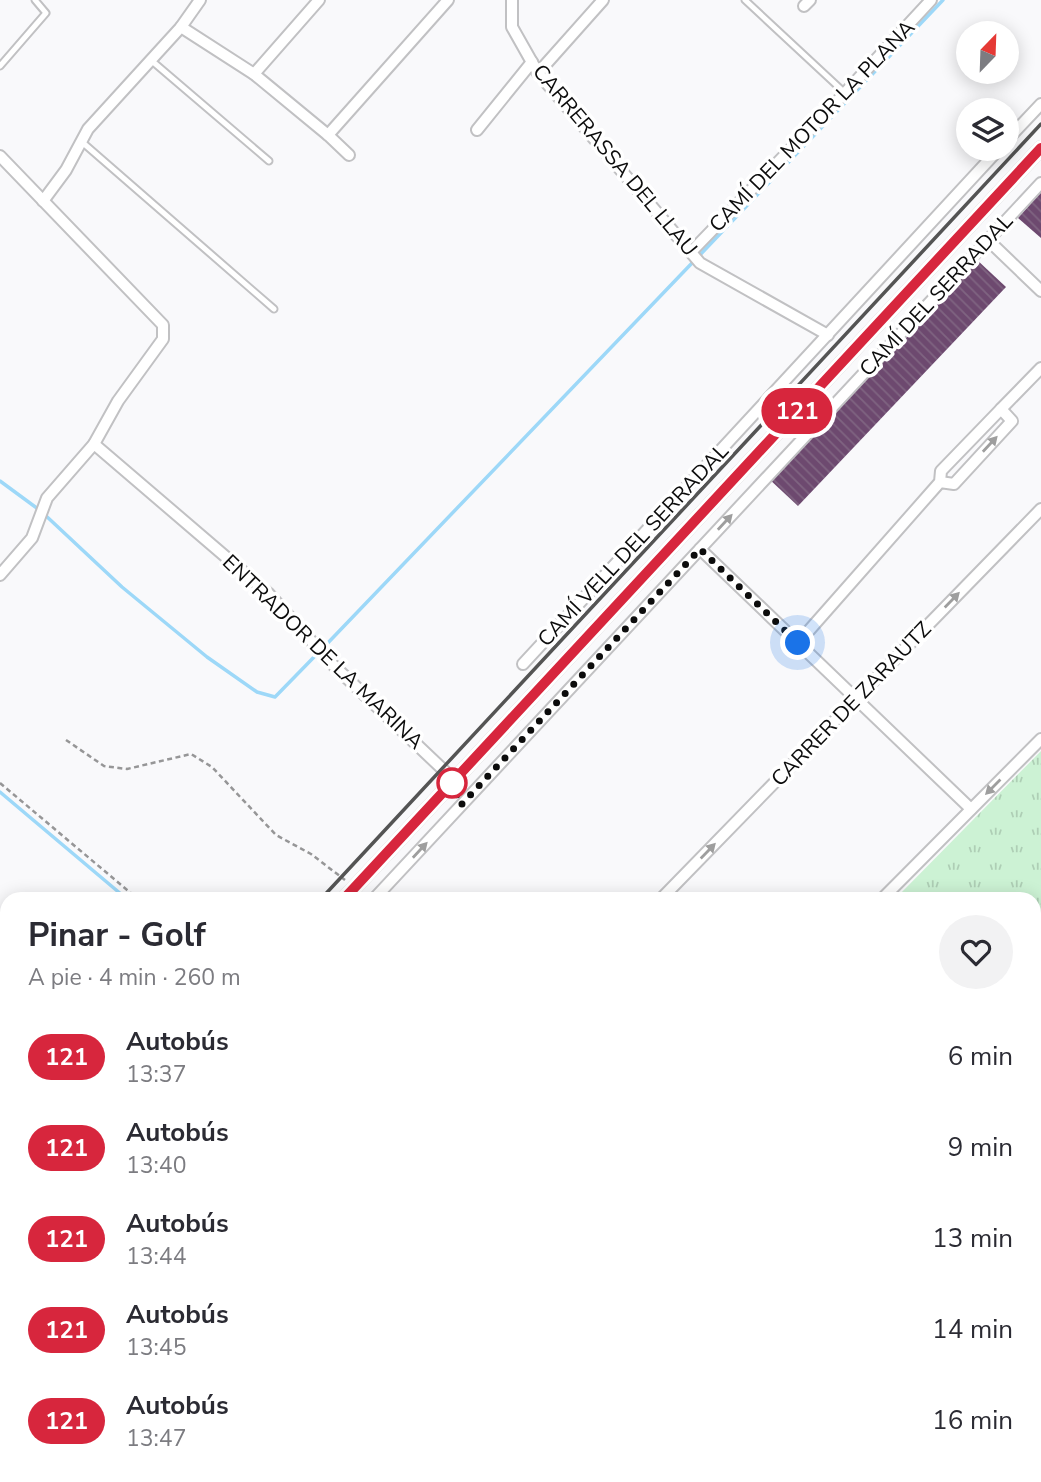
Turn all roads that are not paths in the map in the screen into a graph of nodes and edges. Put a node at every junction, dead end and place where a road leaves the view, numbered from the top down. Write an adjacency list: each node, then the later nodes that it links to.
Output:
1 (35, 0): 12 (lane)
2 (200, 0): 9 (street)
3 (319, 0): 14 (street)
4 (448, 0): 19 (street)
5 (512, 0): 11 (street, CARRERASSA DEL LLAU)
6 (603, 0): 13 (street)
7 (746, 0): 15 (lane)
8 (931, 0): 15 (street, CAMÍ DEL MOTOR LA PLANA)
9 (181, 27): 10 (street); 14 (street)
10 (150, 59): 20 (street); 24 (lane)
11 (532, 62): 13 (street, CARRERASSA DEL LLAU); 18 (street)
12 (0, 66)
13 (538, 73): 29 (street, CARRERASSA DEL LLAU)
14 (254, 74): 19 (street)
15 (845, 93): 29 (street, CAMÍ DEL MOTOR LA PLANA)
16 (1041, 104): 17 (street)
17 (1019, 127)
18 (477, 130)
19 (328, 135): 22 (street)
20 (82, 142): 27 (street); 31 (lane)
21 (1041, 148): 44 (street, CAMÍ DEL SERRADAL)
22 (349, 155)
23 (0, 156): 27 (street)
24 (269, 161)
25 (988, 161): 32 (street, CAMÍ VELL DEL SERRADAL)
26 (1041, 183): 28 (street, CAMÍ DEL SERRADAL)
27 (43, 201): 35 (street)
28 (988, 240): 30 (street); 38 (street, CAMÍ DEL SERRADAL, one-way to 28)
29 (692, 251): 32 (street, CARRERASSA DEL LLAU)
30 (1041, 291)
31 (274, 309)
32 (828, 335): 41 (street, CAMÍ VELL DEL SERRADAL)
33 (1041, 368): 34 (street)
34 (1001, 409): 36 (street); 36 (street, one-way to 34)
35 (94, 444): 39 (street); 44 (street, ENTRADOR DE LA MARINA)
36 (940, 482): 40 (street)
37 (1041, 509): 42 (street, CARRER DE ZARAUTZ, one-way to 37)
38 (700, 549): 40 (street); 47 (street, CAMÍ DEL SERRADAL, one-way to 38)
39 (0, 575)
40 (798, 643): 42 (street)
41 (523, 664)
42 (856, 699): 45 (street); 48 (street, CARRER DE ZARAUTZ, one-way to 42)
43 (1041, 739): 45 (street, one-way to 45)
44 (454, 780): 46 (street, CAMÍ DEL SERRADAL)
45 (971, 809): 49 (street)
46 (350, 892)
47 (380, 892)
48 (668, 892)
49 (889, 892)

